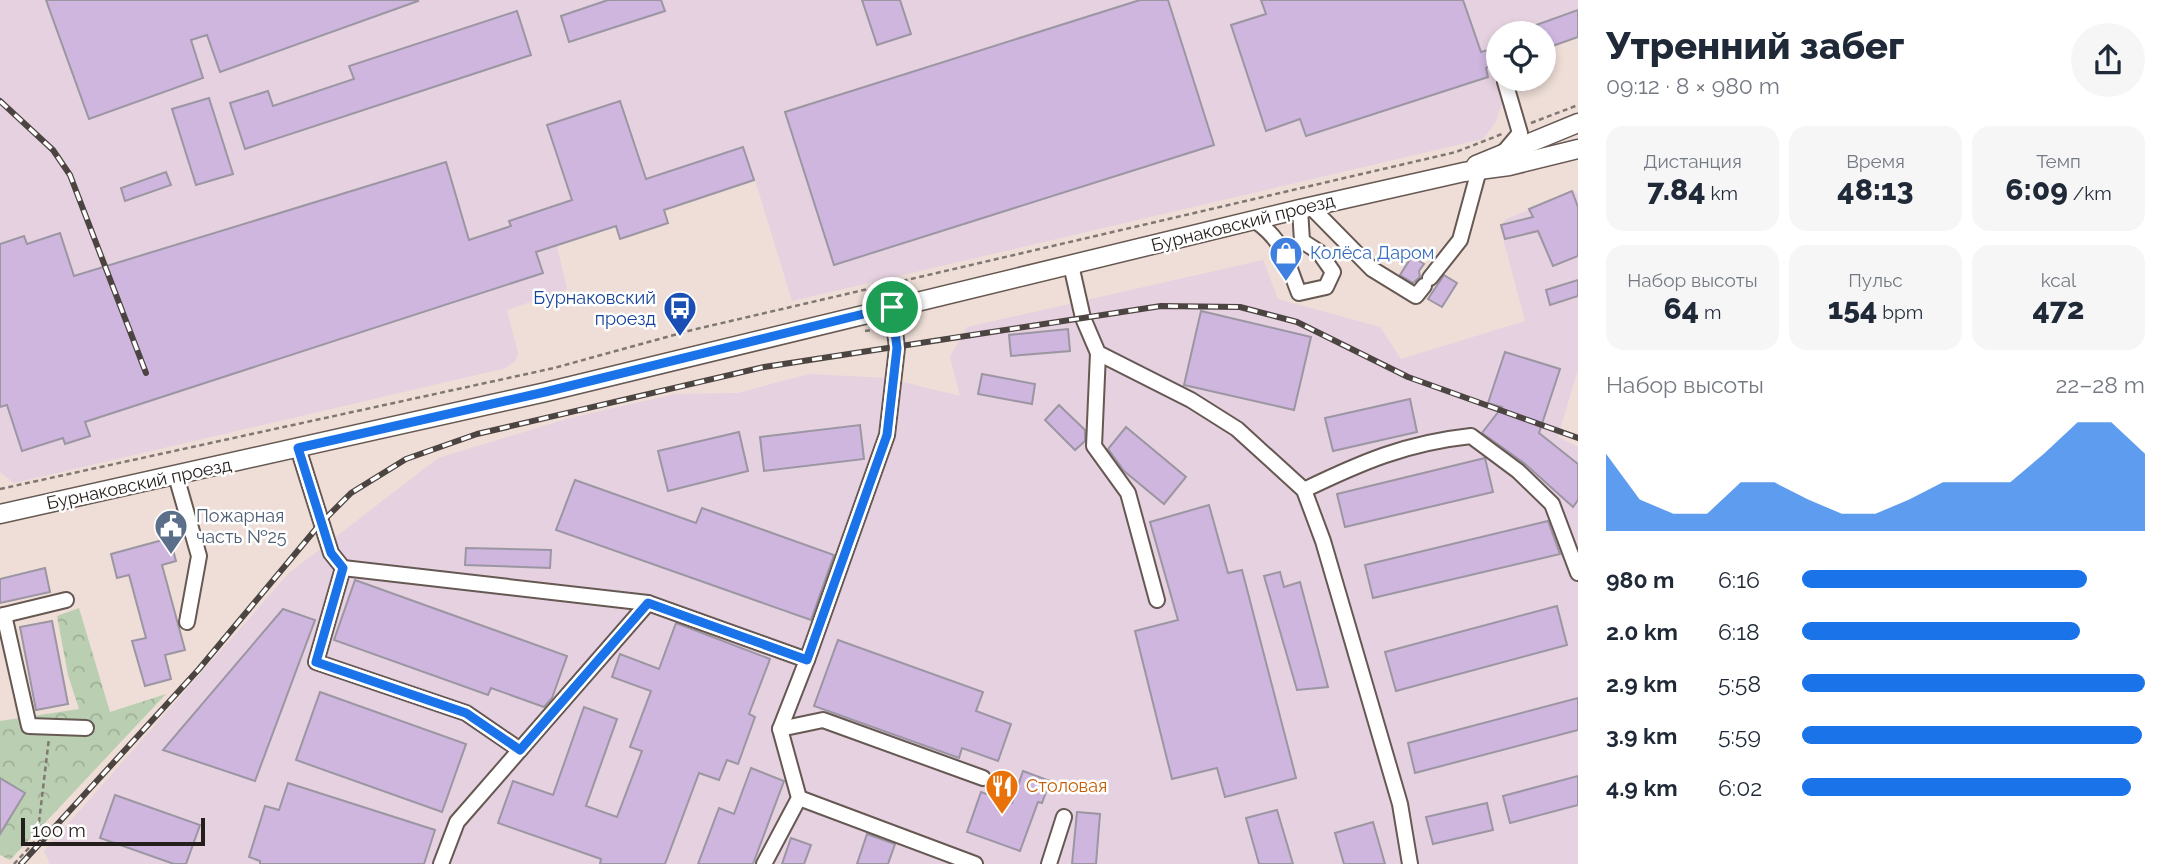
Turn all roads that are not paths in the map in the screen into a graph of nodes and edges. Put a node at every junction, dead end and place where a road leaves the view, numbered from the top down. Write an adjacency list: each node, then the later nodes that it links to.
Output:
1 (1508, 91): 4 (lane)
2 (1578, 124): 4 (main road, Бурнаковский проезд)
3 (1578, 149): 4 (main road, Бурнаковский проезд)
4 (1507, 159): 5 (main road, Бурнаковский проезд)
5 (1471, 171): 6 (main road, Бурнаковский проезд); 6 (lane)
6 (1305, 208): 7 (main road, Бурнаковский проезд); 7 (lane)
7 (1254, 220): 8 (main road, Бурнаковский проезд)
8 (1071, 265): 9 (main road, Бурнаковский проезд); 10 (lane)
9 (892, 307): 11 (main road, Бурнаковский проезд); 22 (lane)
10 (1098, 353): 13 (lane); 18 (lane)
11 (298, 448): 12 (main road, Бурнаковский проезд); 15 (lane)
12 (176, 476): 14 (main road, Бурнаковский проезд); 21 (lane)
13 (1304, 490): 16 (lane); 33 (lane)
14 (0, 514)
15 (343, 568): 19 (lane); 25 (lane)
16 (1578, 573)
17 (66, 600): 20 (lane)
18 (1157, 600)
19 (648, 603): 22 (lane); 25 (lane)
20 (2, 615): 23 (lane)
21 (187, 622)
22 (807, 660): 24 (lane)
23 (86, 728)
24 (780, 729): 26 (lane); 27 (lane)
25 (520, 750): 29 (lane)
26 (983, 778)
27 (799, 798): 30 (lane); 31 (lane)
28 (1064, 817): 32 (lane)
29 (441, 864)
30 (764, 864)
31 (975, 864)
32 (1049, 864)
33 (1410, 864)

